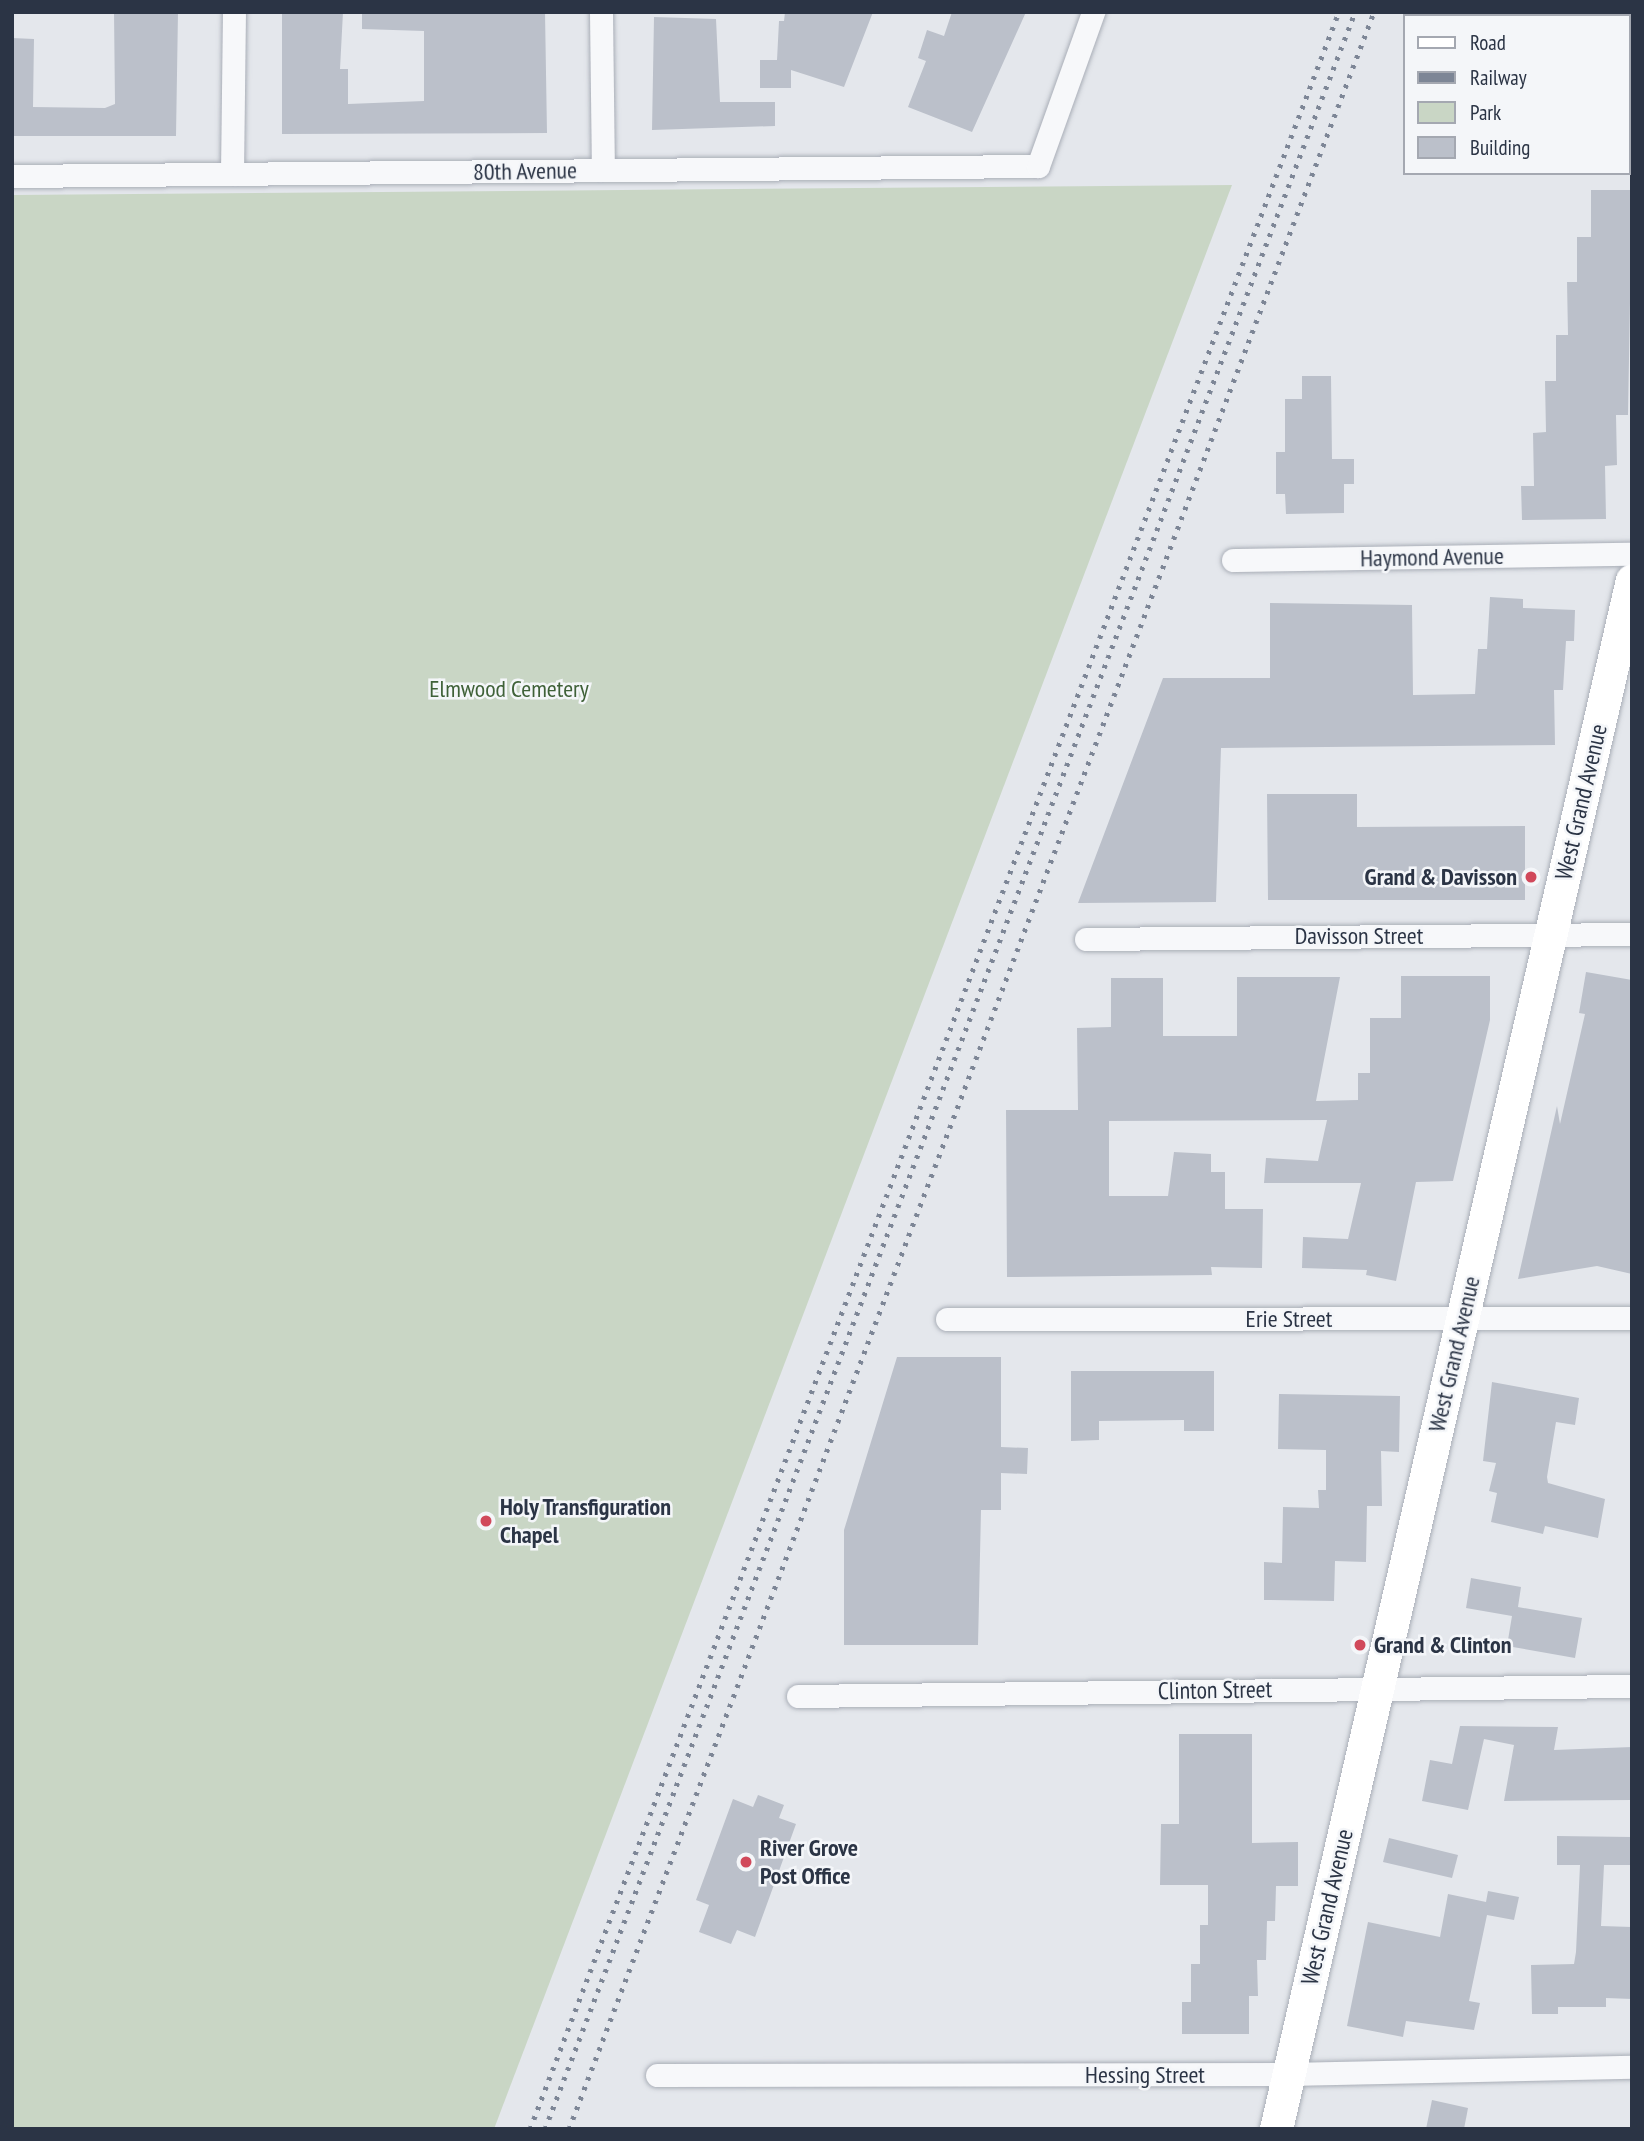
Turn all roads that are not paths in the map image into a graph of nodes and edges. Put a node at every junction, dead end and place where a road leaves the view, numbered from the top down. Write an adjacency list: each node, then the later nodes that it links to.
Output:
1 (234, 12): 5 (street)
2 (601, 12): 4 (street)
3 (1093, 12): 4 (street, 80th Avenue)
4 (603, 170): 5 (street, 80th Avenue)
5 (232, 174): 6 (street, 80th Avenue)
6 (12, 176)
7 (1632, 554): 8 (street, Haymond Avenue)
8 (1233, 560)
9 (1632, 580): 10 (main road, West Grand Avenue)
10 (1551, 934): 11 (street, Davisson Street); 12 (street, Davisson Street); 15 (main road, West Grand Avenue)
11 (1632, 934)
12 (1086, 939)
13 (1632, 1318): 15 (street, Erie Street)
14 (947, 1319): 15 (street, Erie Street)
15 (1463, 1319): 17 (main road, West Grand Avenue)
16 (1632, 1686): 17 (street, Clinton Street)
17 (1377, 1688): 18 (street, Clinton Street); 20 (main road, West Grand Avenue)
18 (798, 1696)
19 (1632, 2067): 20 (street, Hessing Street)
20 (1289, 2074): 21 (street, Hessing Street); 22 (main road, West Grand Avenue)
21 (657, 2075)
22 (1276, 2129)

